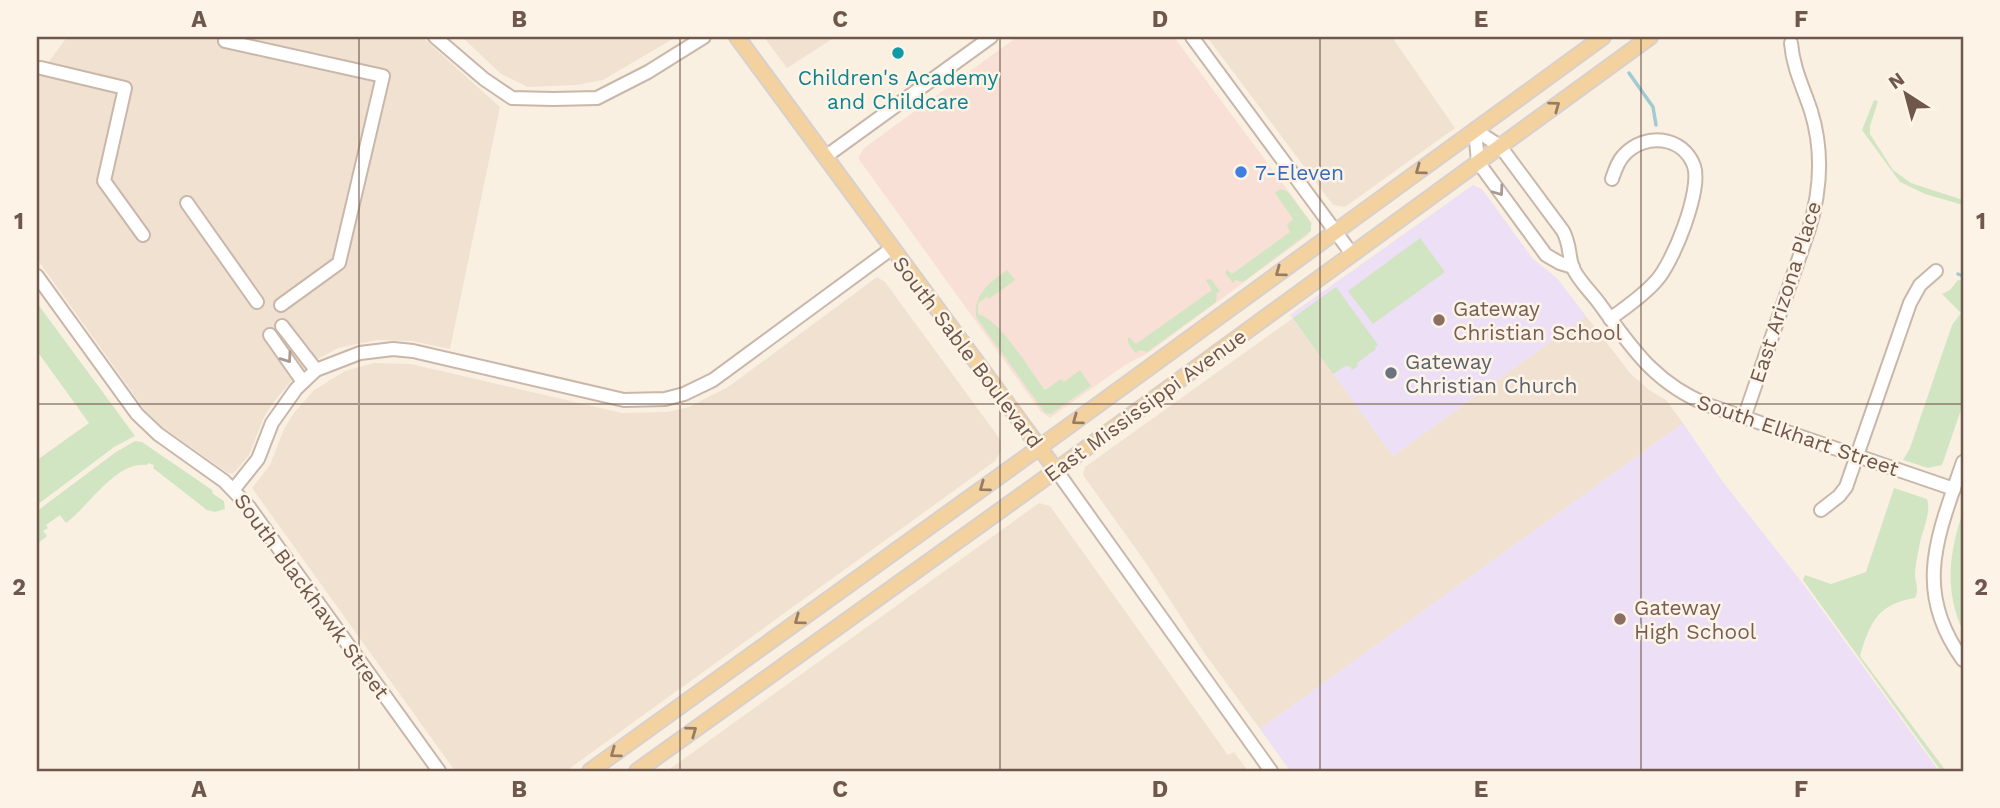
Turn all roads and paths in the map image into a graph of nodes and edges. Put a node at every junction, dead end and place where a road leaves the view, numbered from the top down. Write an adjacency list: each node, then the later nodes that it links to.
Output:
1 (435, 37): 2 (street)
2 (704, 37)
3 (737, 37): 13 (main road, South Sable Boulevard)
4 (991, 37): 13 (street)
5 (1192, 37): 17 (street)
6 (1602, 37): 11 (main road, East Mississippi Avenue)
7 (1650, 37): 12 (main road, East Mississippi Avenue, one-way to 7)
8 (225, 41): 25 (street)
9 (1791, 43): 31 (street, East Arizona Place)
10 (41, 68): 18 (street)
11 (1475, 130): 12 (street); 14 (street); 17 (main road, East Mississippi Avenue, one-way to 17)
12 (1500, 146): 14 (main road, East Mississippi Avenue); 21 (street, South Elkhart Street)
13 (825, 157): 19 (main road, South Sable Boulevard)
14 (1478, 162): 20 (main road, East Mississippi Avenue); 21 (street, South Elkhart Street, one-way to 21)
15 (1612, 178): 26 (street)
16 (187, 203): 24 (street)
17 (1335, 232): 20 (street); 32 (main road, East Mississippi Avenue, one-way to 32)
18 (143, 235)
19 (891, 248): 29 (street); 32 (main road, South Sable Boulevard)
20 (1352, 254): 35 (main road, East Mississippi Avenue)
21 (1573, 268): 26 (street, South Elkhart Street)
22 (1936, 271): 33 (street)
23 (37, 276): 36 (street, South Blackhawk Street)
24 (257, 302)
25 (281, 305)
26 (1610, 319): 31 (street, South Elkhart Street)
27 (282, 326): 29 (street)
28 (270, 335): 30 (street, one-way to 30)
29 (316, 370): 30 (street)
30 (303, 382): 36 (street)
31 (1744, 418): 33 (street, South Elkhart Street)
32 (1040, 447): 35 (main road, South Sable Boulevard); 41 (main road, East Mississippi Avenue, one-way to 41)
33 (1857, 457): 37 (street, South Elkhart Street); 38 (street)
34 (1963, 462): 37 (street)
35 (1056, 470): 42 (main road, East Mississippi Avenue, one-way to 35); 43 (street, South Sable Boulevard)
36 (234, 489): 40 (street, South Blackhawk Street)
37 (1954, 489): 39 (street)
38 (1821, 510)
39 (1963, 660)
40 (439, 771)
41 (590, 771)
42 (637, 771)
43 (1271, 771)

